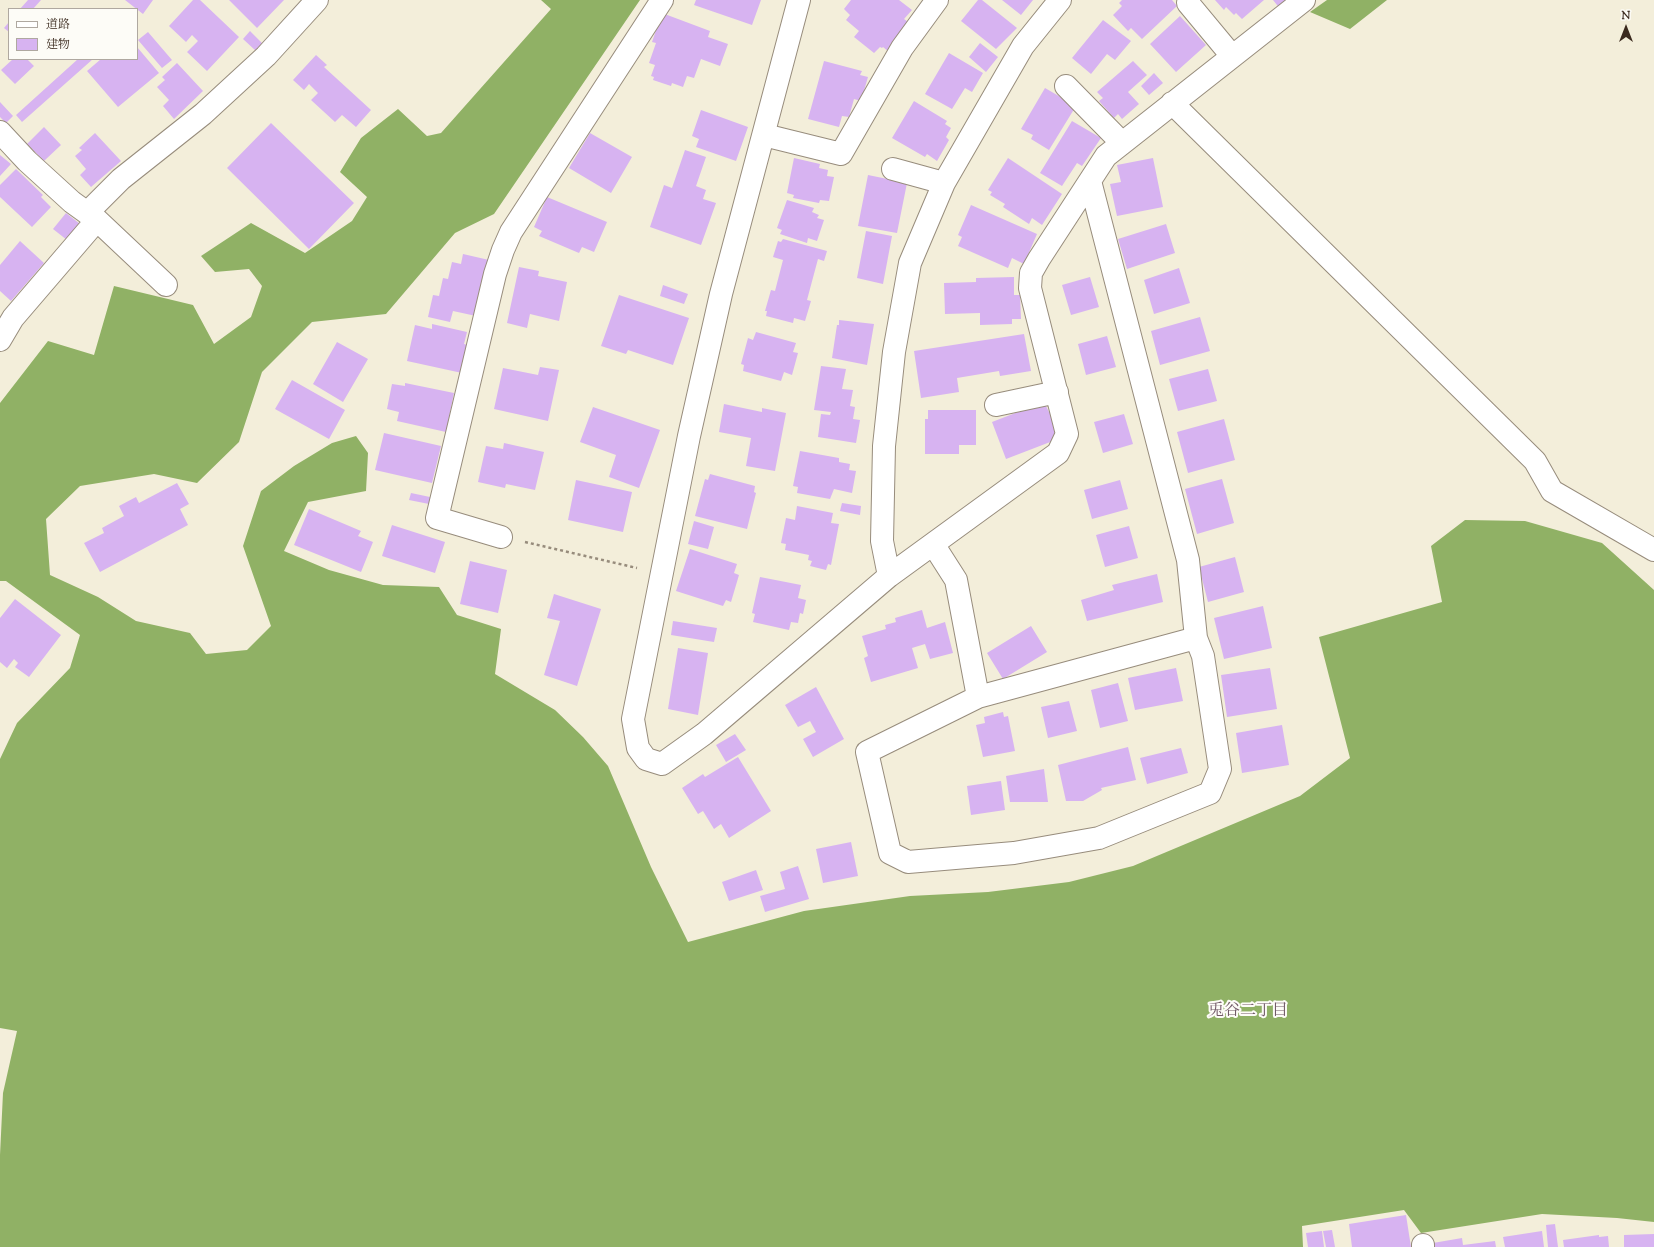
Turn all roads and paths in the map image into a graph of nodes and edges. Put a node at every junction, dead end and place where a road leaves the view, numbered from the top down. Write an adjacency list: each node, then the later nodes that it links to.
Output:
1 (318, 0): 17 (street)
2 (662, 0): 22 (street)
3 (799, 0): 12 (street)
4 (937, 0): 12 (street)
5 (1060, 0): 16 (street)
6 (1304, 0): 8 (street)
7 (1188, 3): 8 (street)
8 (1232, 56): 10 (street)
9 (1066, 86): 13 (street)
10 (1172, 103): 13 (street); 25 (street)
11 (0, 132): 17 (street)
12 (764, 135): 26 (street)
13 (1122, 143): 15 (street)
14 (893, 169): 16 (street)
15 (1090, 181): 20 (street); 28 (street)
16 (944, 183): 27 (street)
17 (92, 217): 18 (street); 19 (street)
18 (166, 284)
19 (0, 340)
20 (1057, 392): 21 (street); 23 (street)
21 (996, 405)
22 (501, 536)
23 (933, 544): 27 (street); 29 (street)
24 (555, 549): 26 (path)
25 (1654, 550)
26 (661, 573): 27 (street)
27 (889, 576)
28 (1196, 638): 29 (street); 29 (street)
29 (978, 697)

